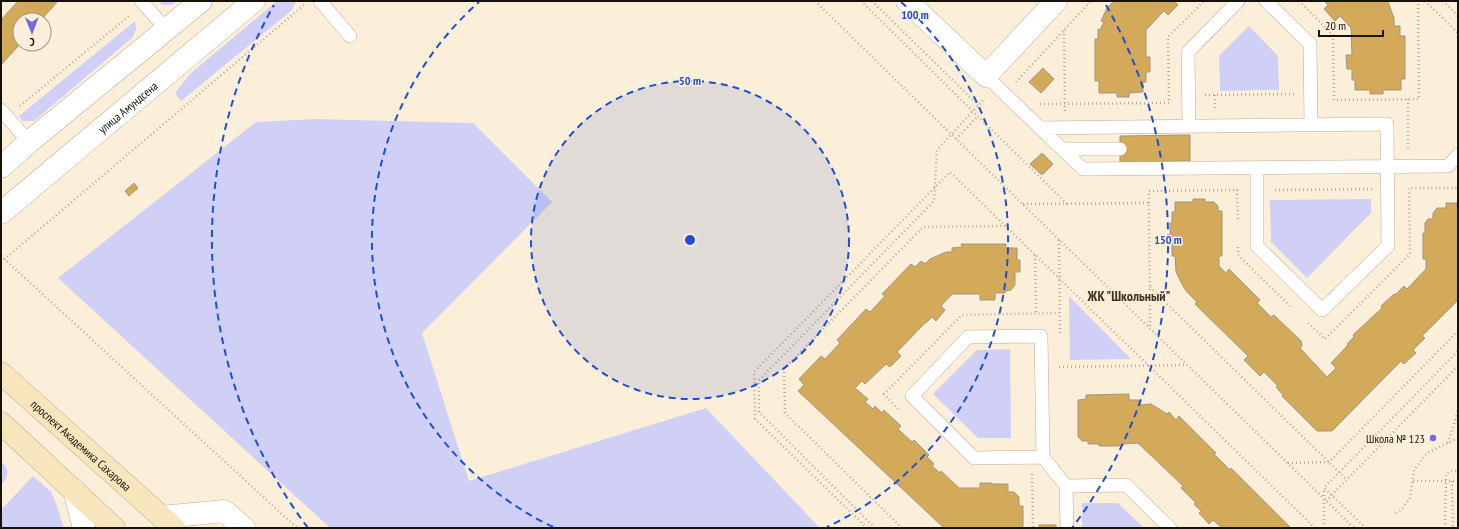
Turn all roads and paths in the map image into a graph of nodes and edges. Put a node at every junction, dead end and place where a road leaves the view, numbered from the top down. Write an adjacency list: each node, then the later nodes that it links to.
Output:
1 (201, 1): 20 (street)
2 (254, 1): 58 (street, улица Амундсена)
3 (309, 1): 65 (path)
4 (320, 1): 23 (lane)
5 (814, 1): 42 (path)
6 (861, 1): 34 (path)
7 (872, 1): 33 (path)
8 (907, 1): 24 (street)
9 (1056, 1): 24 (street)
10 (1091, 1): 21 (path)
11 (1204, 1): 28 (path)
12 (1238, 1): 27 (lane)
13 (1266, 1): 25 (lane)
14 (1298, 1): 26 (path)
15 (1418, 1): 30 (path)
16 (1425, 1): 22 (path)
17 (1443, 1): 19 (path)
18 (142, 2): 20 (lane); 35 (path)
19 (1458, 16)
20 (167, 30): 44 (street)
21 (1064, 30): 24 (path); 32 (path)
22 (1458, 33)
23 (350, 36)
24 (996, 85): 31 (lane); 33 (path)
25 (1311, 94): 26 (path); 27 (path); 38 (lane)
26 (1334, 94): 29 (path)
27 (1188, 95): 28 (path); 39 (lane)
28 (1169, 96): 32 (path)
29 (1353, 99): 30 (path); 37 (path)
30 (1408, 99): 49 (path)
31 (1015, 104): 32 (path); 41 (lane)
32 (1064, 104): 40 (path)
33 (978, 105): 34 (path)
34 (973, 111): 36 (path); 42 (path)
35 (4, 114): 44 (lane)
36 (978, 116): 43 (path); 57 (path)
37 (1354, 124): 38 (lane); 48 (lane)
38 (1311, 125): 39 (lane)
39 (1189, 126): 40 (lane)
40 (1065, 127): 41 (lane)
41 (1040, 128): 46 (lane)
42 (951, 134): 43 (path); 103 (path)
43 (956, 139): 56 (path)
44 (29, 142): 50 (street)
45 (1120, 148): 46 (lane)
46 (1062, 149): 51 (lane)
47 (1458, 155): 49 (lane)
48 (1387, 166): 49 (lane); 51 (lane); 52 (lane)
49 (1409, 166): 52 (path)
50 (1, 167)
51 (1256, 168): 54 (lane)
52 (1388, 188): 54 (path); 54 (lane)
53 (1237, 190): 54 (path); 55 (path); 60 (path)
54 (1257, 190)
55 (1149, 203): 57 (path); 67 (path)
56 (1023, 204): 57 (path); 69 (path)
57 (1067, 204)
58 (1, 213)
59 (1006, 226): 104 (path)
60 (1238, 226)
61 (1238, 241): 63 (path)
62 (1035, 255): 68 (path)
63 (1238, 255)
64 (1, 256): 65 (path)
65 (4, 259): 66 (path); 101 (path)
66 (1, 262)
67 (1150, 287): 69 (path); 82 (path)
68 (1036, 314)
69 (1150, 330): 72 (path)
70 (1458, 331): 82 (path)
71 (1458, 351): 85 (path)
72 (1187, 365): 74 (path); 83 (path)
73 (1458, 366): 86 (path)
74 (1042, 367): 81 (lane); 81 (lane)
75 (754, 372): 102 (path)
76 (1, 373): 97 (main road, проспект Академика Сахарова)
77 (1458, 411): 80 (path)
78 (1, 423): 93 (main road)
79 (1458, 438): 80 (path)
80 (1448, 444): 87 (path)
81 (1037, 457): 91 (lane); 105 (path)
82 (1329, 462): 83 (path); 85 (path)
83 (1287, 463): 95 (path)
84 (1458, 471): 88 (path)
85 (1339, 472): 86 (path); 92 (path)
86 (1347, 480): 94 (path)
87 (1413, 481): 88 (path); 96 (path)
88 (1445, 481): 89 (path); 111 (path)
89 (1452, 481): 90 (path); 112 (path)
90 (1458, 481)
91 (1066, 486): 106 (lane); 107 (lane)
92 (1324, 488): 94 (path); 95 (path)
93 (74, 490): 98 (street); 99 (main road)
94 (1332, 494): 95 (path); 110 (path)
95 (1325, 500): 108 (path); 109 (path)
96 (1396, 513)
97 (168, 522): 100 (street, проспект Академика Сахарова)
98 (84, 528)
99 (114, 528)
100 (244, 528)
101 (297, 528)
102 (867, 528)
103 (875, 528)
104 (902, 528)
105 (1032, 528)
106 (1067, 528)
107 (1170, 528)
108 (1324, 528)
109 (1354, 528)
110 (1366, 528)
111 (1445, 528)
112 (1453, 528)

